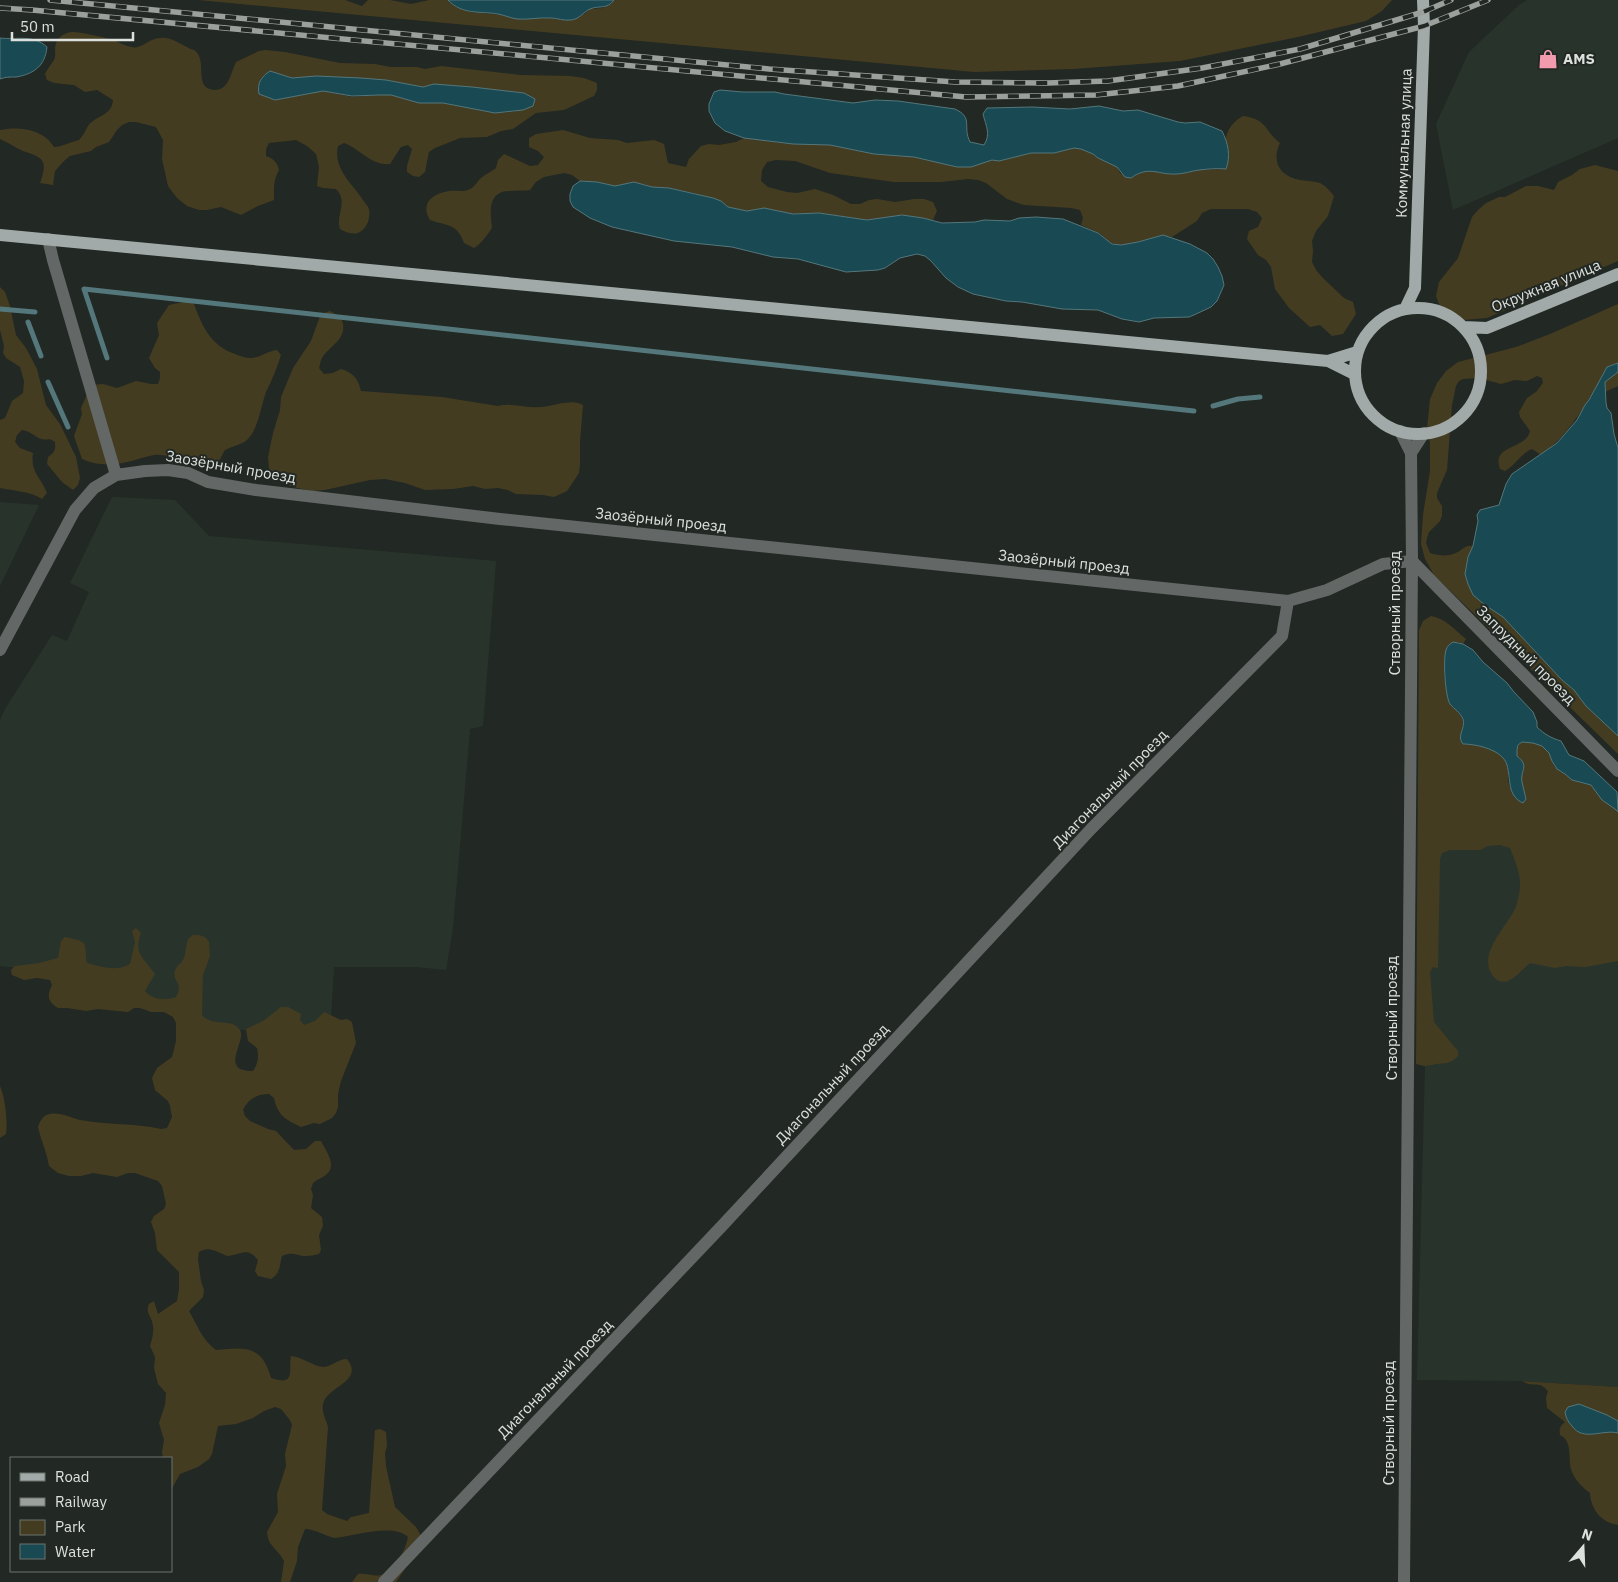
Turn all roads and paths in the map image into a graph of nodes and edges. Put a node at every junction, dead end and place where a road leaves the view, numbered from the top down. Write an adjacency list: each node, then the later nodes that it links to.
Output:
1 (1423, 0): 5 (main road, Коммунальная улица)
2 (0, 235): 3 (main road)
3 (48, 239): 12 (main road); 17 (street)
4 (1618, 274): 9 (main road, Окружная улица)
5 (1415, 288): 6 (main road); 7 (main road)
6 (1405, 309): 7 (main road); 11 (main road)
7 (1428, 309): 8 (main road)
8 (1463, 327): 9 (main road); 10 (main road)
9 (1487, 328): 10 (main road)
10 (1475, 346): 15 (main road)
11 (1357, 352): 12 (main road); 13 (main road)
12 (1328, 362): 13 (main road)
13 (1354, 374): 14 (main road)
14 (1400, 431): 15 (main road); 16 (street)
15 (1424, 434): 16 (street)
16 (1411, 453): 18 (street, Створный проезд)
17 (116, 475): 19 (street, Заозёрный проезд); 20 (street, Заозёрный проезд)
18 (1412, 561): 19 (street, Заозёрный проезд); 21 (street, Запрудный проезд); 23 (street, Створный проезд)
19 (1288, 601): 22 (street, Диагональный проезд)
20 (0, 650)
21 (1618, 771)
22 (384, 1582)
23 (1404, 1582)

